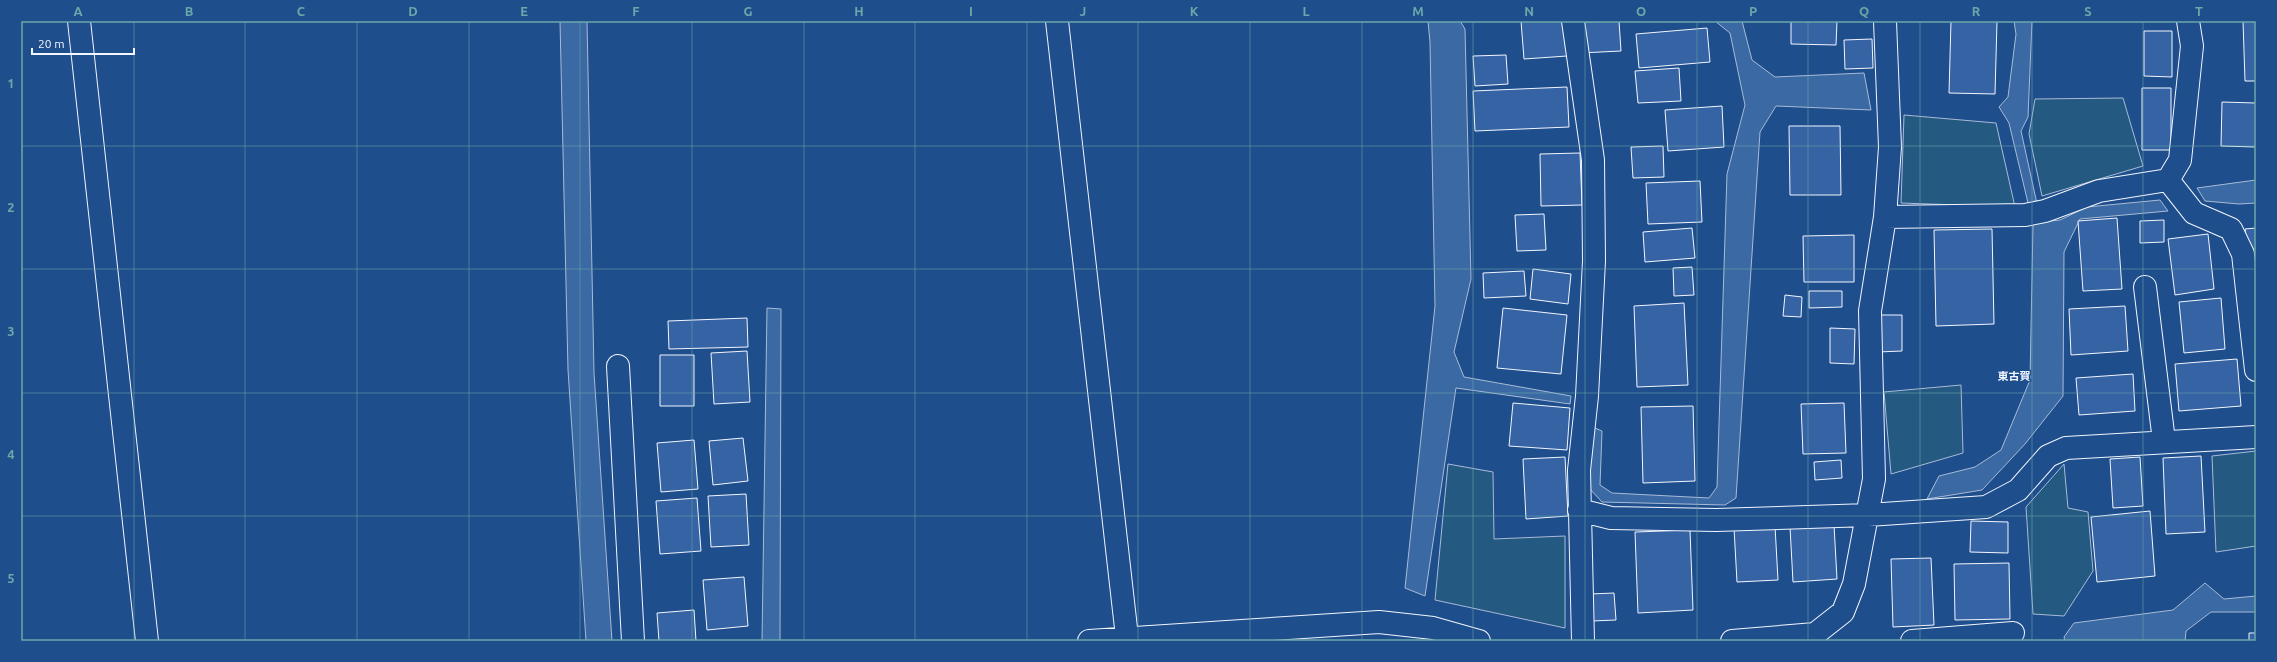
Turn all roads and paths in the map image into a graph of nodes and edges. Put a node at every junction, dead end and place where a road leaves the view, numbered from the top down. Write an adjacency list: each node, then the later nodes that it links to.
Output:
1 (79, 21): 18 (street)
2 (1057, 21): 16 (street)
3 (1573, 21): 13 (street)
4 (1885, 21): 7 (street)
5 (2188, 21): 6 (street)
6 (2168, 180): 7 (street); 10 (street)
7 (1886, 217): 14 (street)
8 (2145, 287): 12 (street)
9 (618, 366): 19 (street)
10 (2256, 370)
11 (2256, 437): 12 (street)
12 (2164, 442): 14 (street)
13 (1579, 510): 14 (street); 22 (street)
14 (1868, 515): 17 (street)
15 (2013, 634): 24 (street)
16 (1127, 637): 20 (street); 21 (street)
17 (1820, 638): 23 (street)
18 (147, 641)
19 (633, 641)
20 (1089, 641)
21 (1479, 641)
22 (1583, 641)
23 (1732, 641)
24 (1912, 641)

